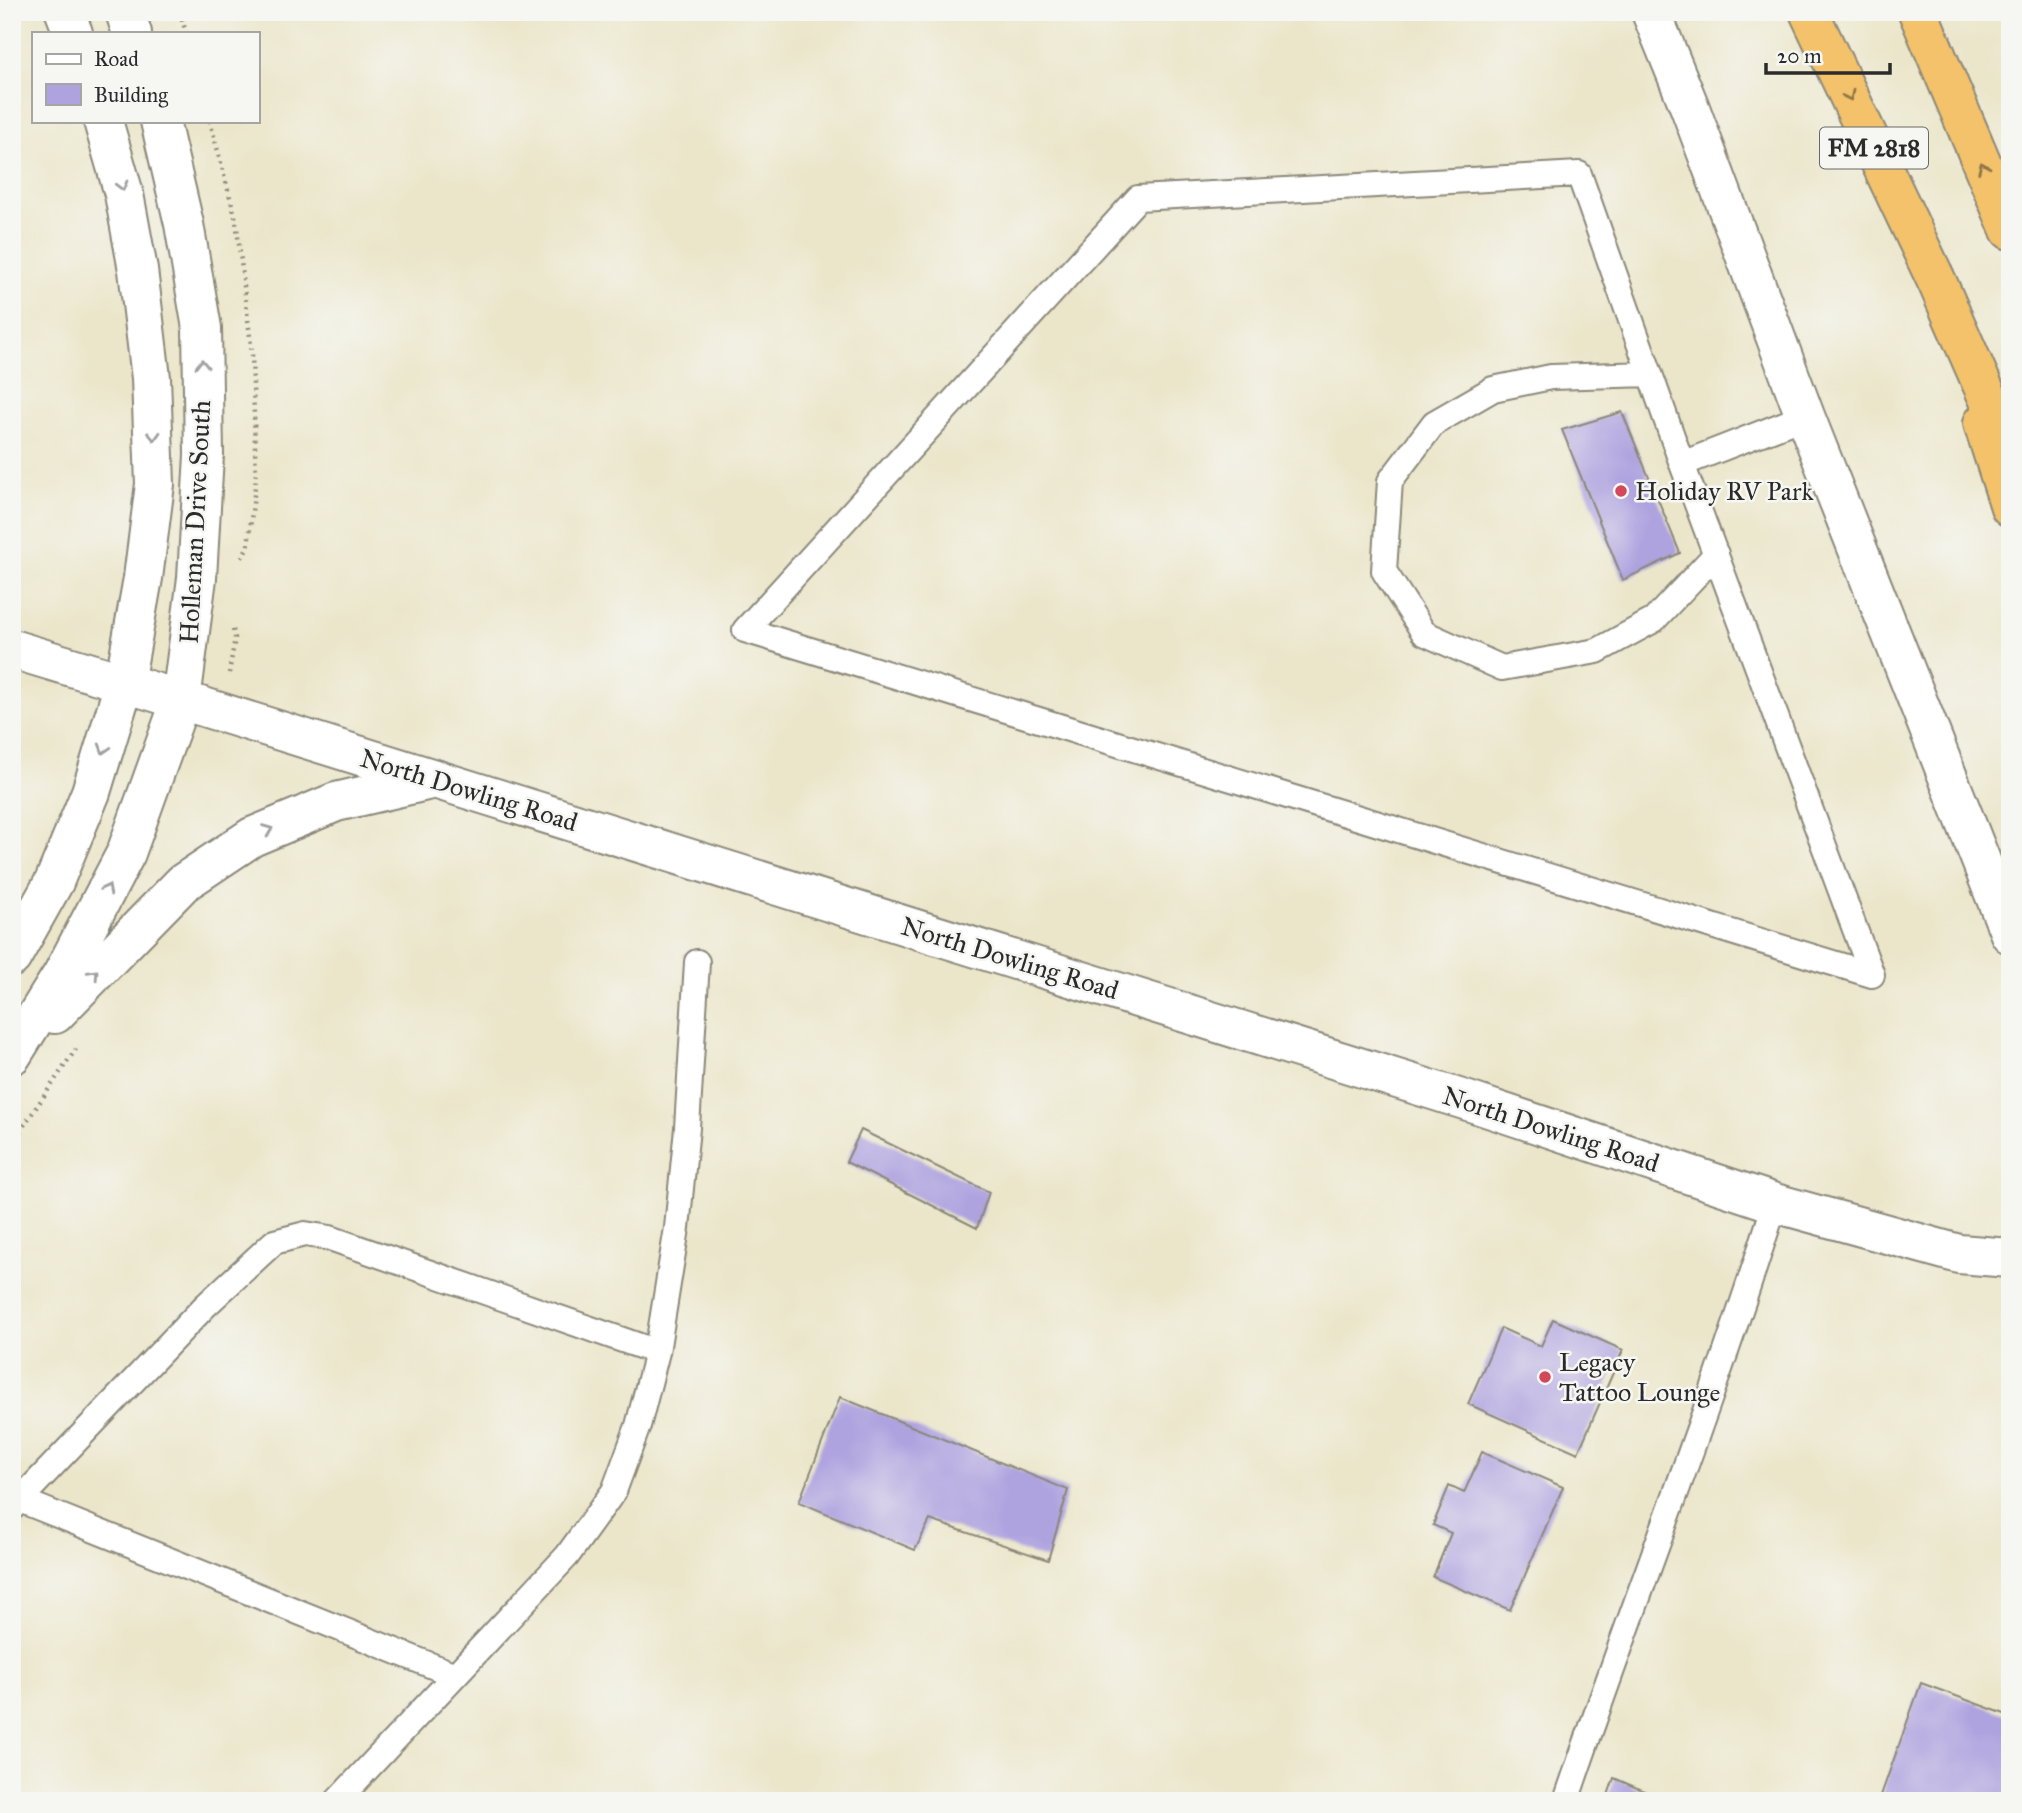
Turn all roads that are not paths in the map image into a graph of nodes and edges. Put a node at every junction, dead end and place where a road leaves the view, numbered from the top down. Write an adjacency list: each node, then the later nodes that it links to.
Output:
1 (65, 12): 6 (street)
2 (125, 12): 7 (street)
3 (1651, 12): 13 (street)
4 (1809, 12): 11 (highway, FM 2818, one-way to 11)
5 (1918, 12): 10 (highway, FM 2818, one-way to 5)
6 (73, 32)
7 (132, 32)
8 (103, 122): 19 (street, Holleman Drive South, one-way to 19)
9 (160, 122): 20 (street, Holleman Drive South, one-way to 9)
10 (2010, 230)
11 (1938, 284): 14 (highway, FM 2818); 16 (highway)
12 (1650, 374): 15 (lane); 17 (lane); 17 (lane)
13 (1805, 416): 15 (lane); 22 (street)
14 (2010, 448)
15 (1682, 464): 17 (lane)
16 (2010, 507)
17 (1716, 554)
18 (12, 649): 19 (street, North Dowling Road)
19 (124, 684): 20 (street, North Dowling Road); 23 (street, Holleman Drive South, one-way to 23)
20 (181, 700): 21 (street, North Dowling Road); 25 (street, Holleman Drive South, one-way to 20)
21 (435, 779): 25 (street, one-way to 21); 26 (street, North Dowling Road)
22 (2010, 934)
23 (12, 957)
24 (697, 962): 28 (lane)
25 (12, 1056)
26 (1775, 1203): 27 (street, North Dowling Road); 32 (lane)
27 (2010, 1258)
28 (657, 1352): 29 (lane); 30 (lane)
29 (16, 1504): 30 (lane)
30 (455, 1675): 31 (lane)
31 (337, 1801)
32 (1566, 1801)

